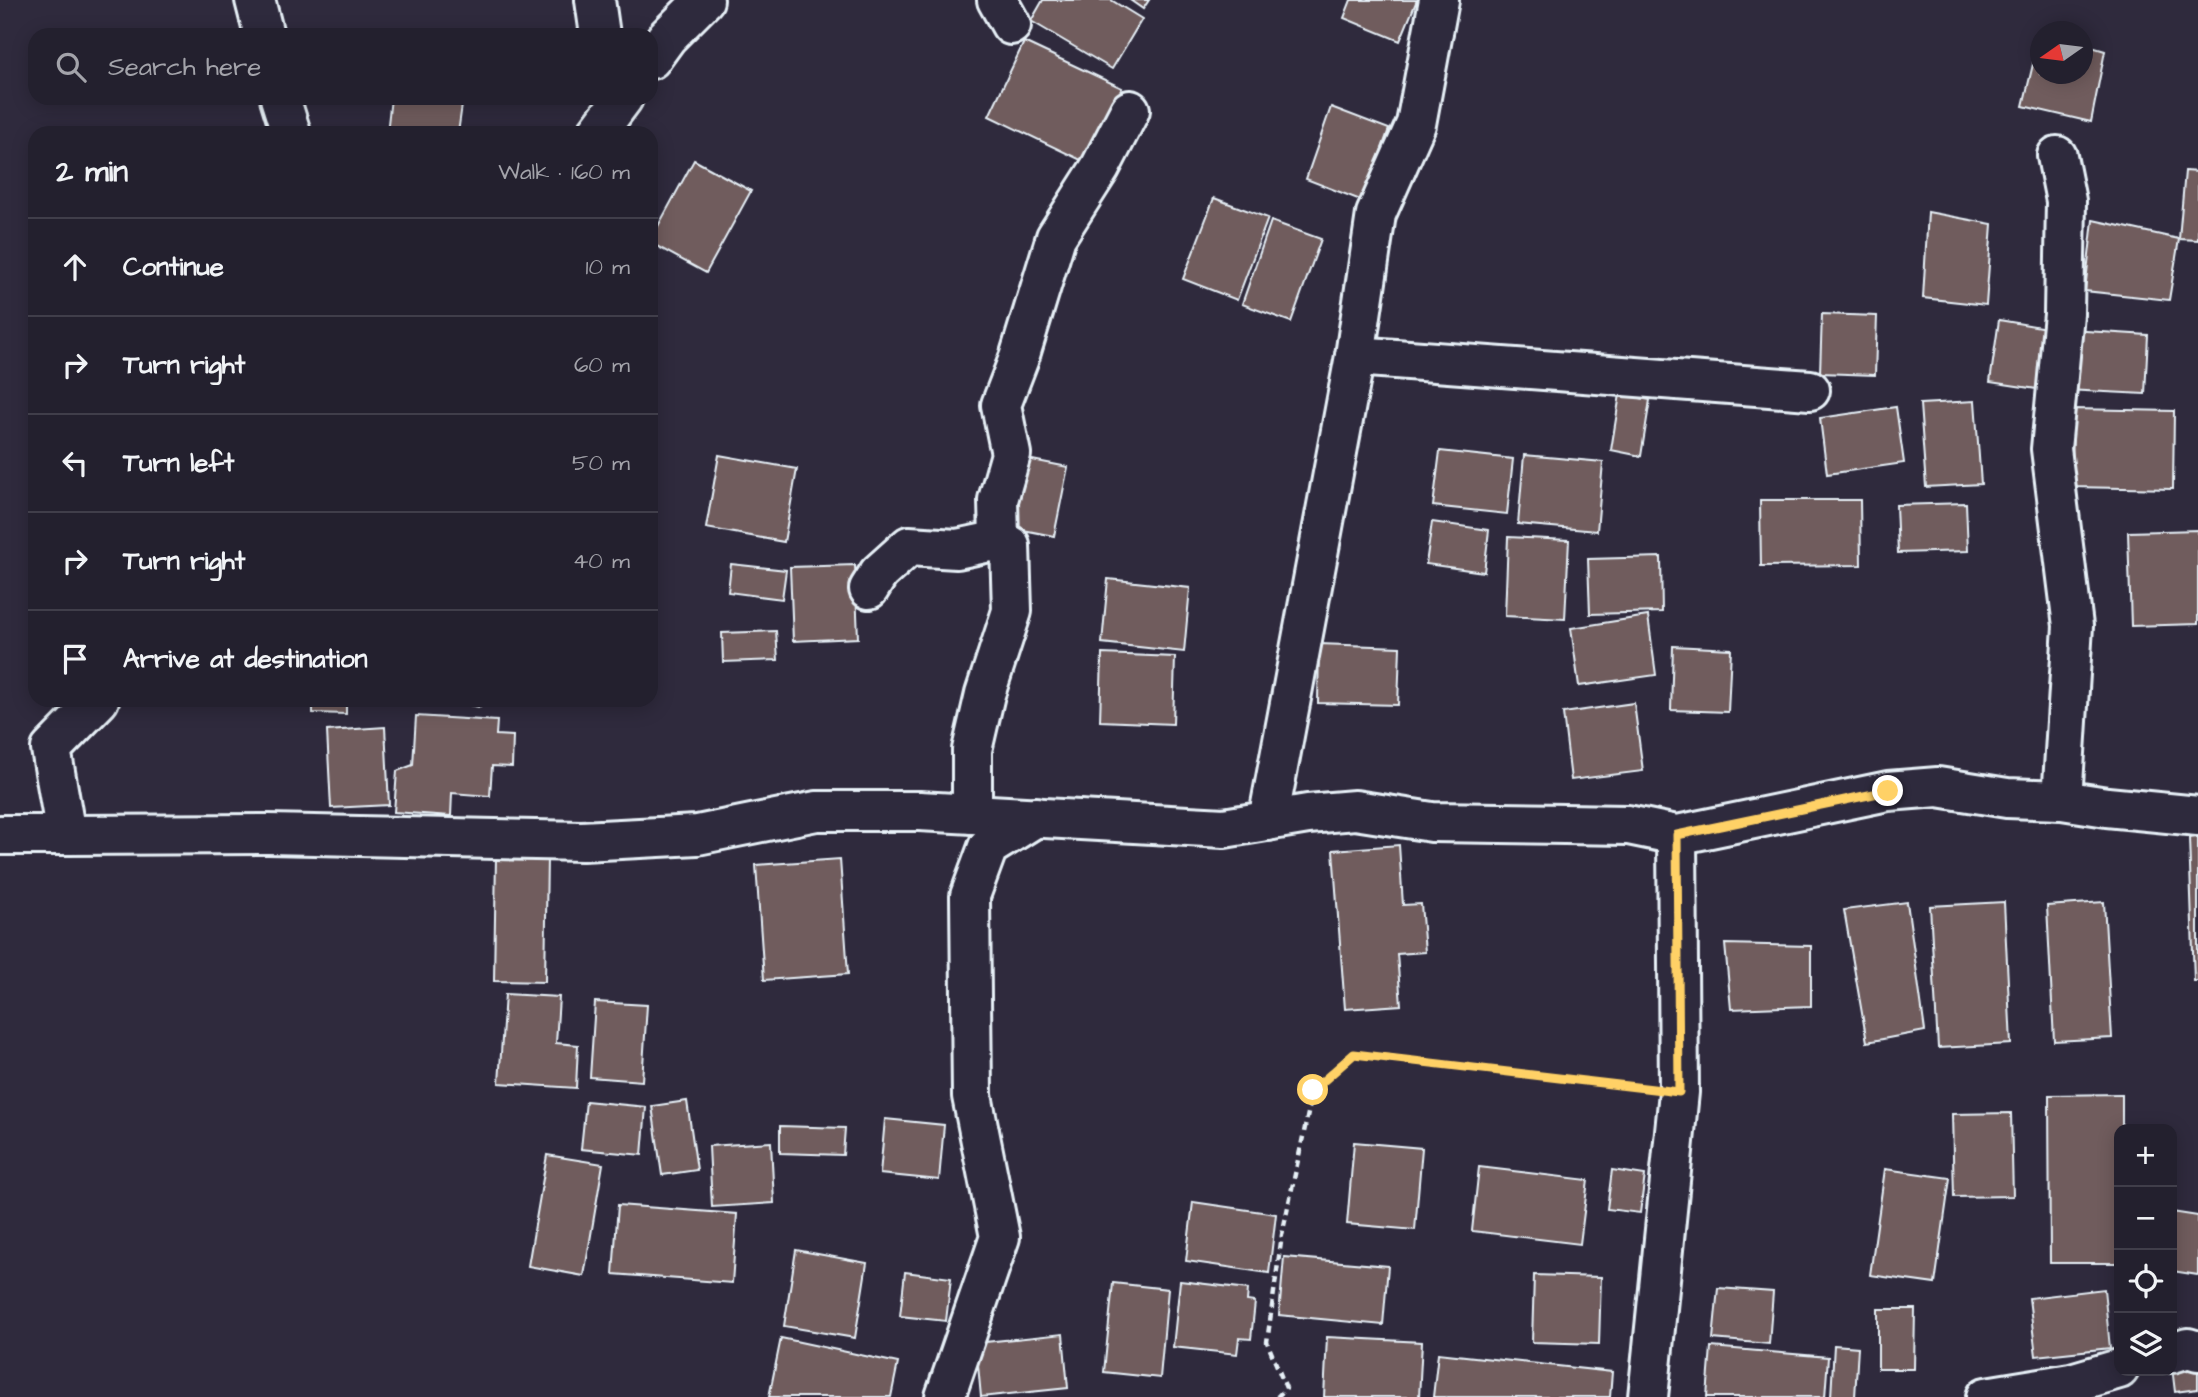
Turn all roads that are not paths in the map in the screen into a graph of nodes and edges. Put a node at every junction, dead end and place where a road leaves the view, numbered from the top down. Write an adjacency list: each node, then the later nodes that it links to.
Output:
1 (255, 0): 5 (street)
2 (595, 0): 6 (street)
3 (704, 0): 7 (street)
4 (1438, 0): 12 (street)
5 (262, 28)
6 (599, 28)
7 (658, 49)
8 (282, 105): 10 (street)
9 (1130, 110): 14 (street)
10 (289, 126)
11 (2057, 156): 17 (street)
12 (1355, 356): 13 (street); 21 (street)
13 (1810, 390)
14 (999, 540): 15 (street); 18 (street)
15 (869, 589)
16 (92, 707): 23 (street)
17 (2062, 800): 19 (street); 24 (street)
18 (972, 814): 20 (street); 23 (street)
19 (2198, 816)
20 (1036, 817): 21 (street); 28 (street)
21 (1268, 821): 24 (street)
22 (0, 835): 23 (street)
23 (66, 835)
24 (1677, 835): 29 (street)
25 (2198, 1350): 26 (street)
26 (2177, 1351)
27 (2114, 1370): 30 (street)
28 (945, 1397)
29 (1648, 1397)
30 (1986, 1397)

